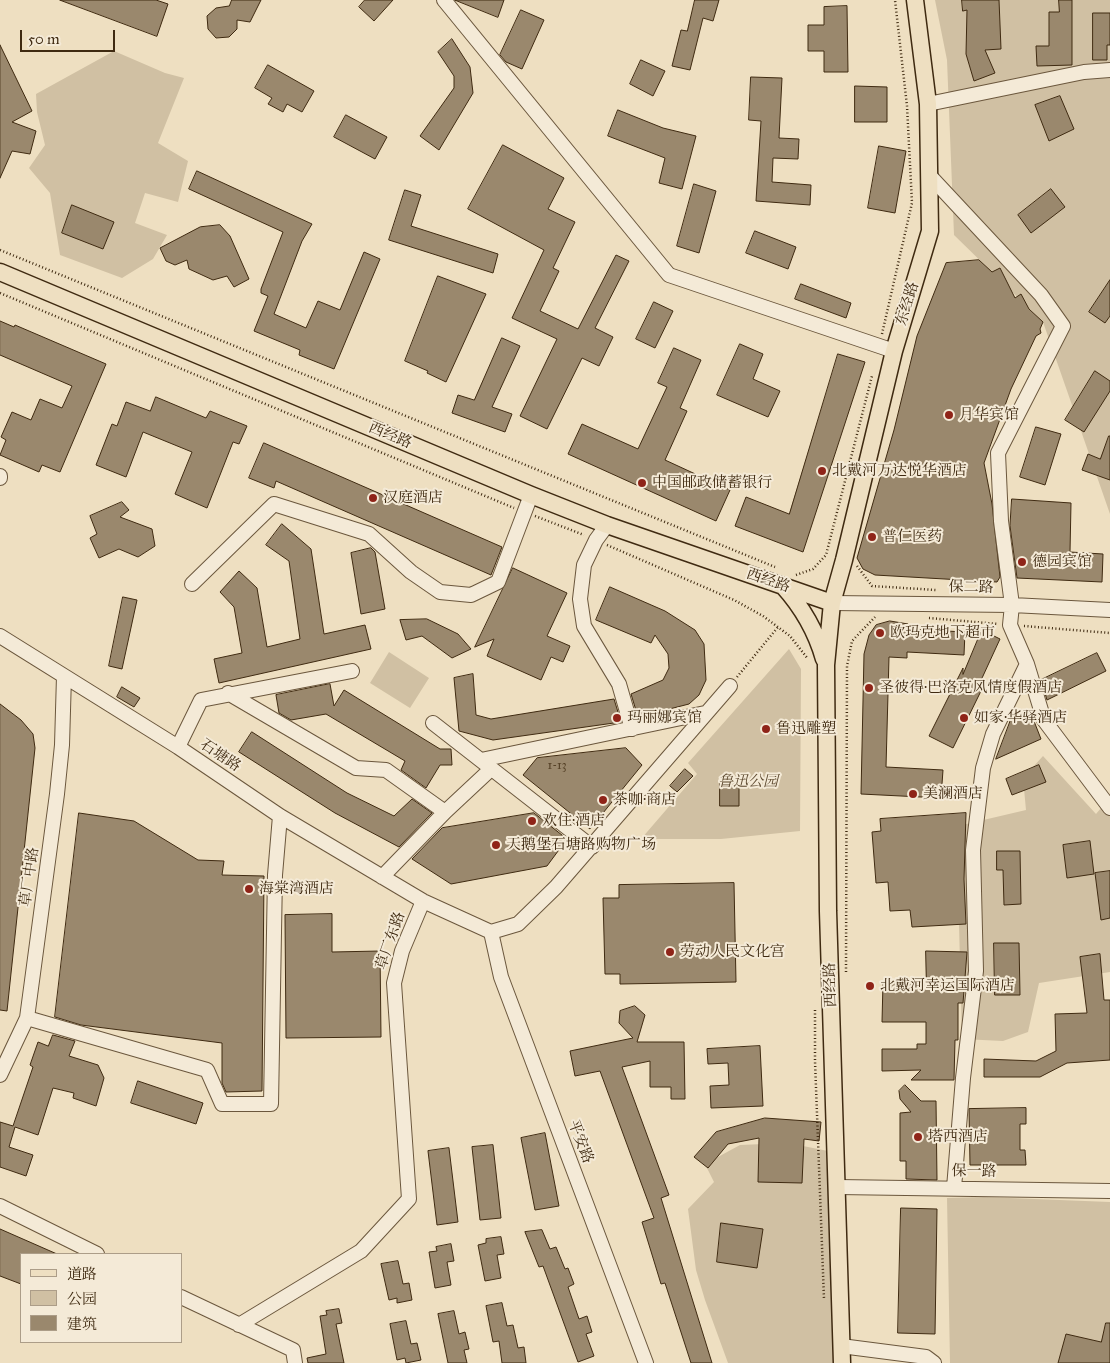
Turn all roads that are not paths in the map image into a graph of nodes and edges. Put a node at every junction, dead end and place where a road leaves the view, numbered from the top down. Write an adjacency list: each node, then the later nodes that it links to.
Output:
1 (444, 0): 7 (street)
2 (915, 0): 4 (main road, 东经路)
3 (1110, 70): 4 (street)
4 (928, 104): 5 (main road, 东经路)
5 (929, 175): 7 (main road, 东经路); 13 (street)
6 (0, 272): 8 (main road, 西经路)
7 (887, 349): 12 (main road, 东经路)
8 (531, 495): 9 (main road, 西经路); 11 (street)
9 (607, 525): 10 (main road, 西经路); 24 (street)
10 (788, 580): 12 (main road, 西经路); 17 (main road)
11 (192, 584)
12 (832, 603): 13 (street, 保二路); 17 (main road, 西经路)
13 (1012, 605): 14 (street, 保二路); 16 (street)
14 (1110, 610)
15 (0, 636): 19 (street, 石塘路)
16 (1027, 664): 27 (street); 37 (street)
17 (820, 665): 36 (main road, 西经路)
18 (352, 672): 21 (street)
19 (64, 676): 25 (street, 石塘路); 34 (street, 草厂中路)
20 (730, 686): 22 (street)
21 (228, 693): 25 (street); 28 (street)
22 (705, 713): 24 (street); 30 (street)
23 (433, 723): 26 (street)
24 (632, 729): 26 (street)
25 (178, 747): 29 (street, 石塘路)
26 (486, 764): 28 (street); 30 (street)
27 (1110, 808)
28 (445, 812): 31 (street)
29 (280, 816): 31 (street, 石塘路); 34 (street)
30 (592, 847): 33 (street)
31 (382, 877): 32 (street, 石塘路)
32 (423, 901): 33 (street, 草厂东路); 42 (street, 草厂东路)
33 (490, 932): 45 (street, 平安路)
34 (27, 1018): 35 (street, 草厂中路)
35 (0, 1075)
36 (838, 1187): 37 (street, 保一路); 43 (main road, 西经路)
37 (954, 1188): 38 (street, 保一路)
38 (1110, 1191)
39 (0, 1206): 40 (street)
40 (95, 1253)
41 (182, 1297): 42 (street)
42 (238, 1325): 44 (street)
43 (841, 1346): 46 (main road, 西经路); 47 (street)
44 (295, 1363)
45 (646, 1363)
46 (842, 1363)
47 (934, 1363)

